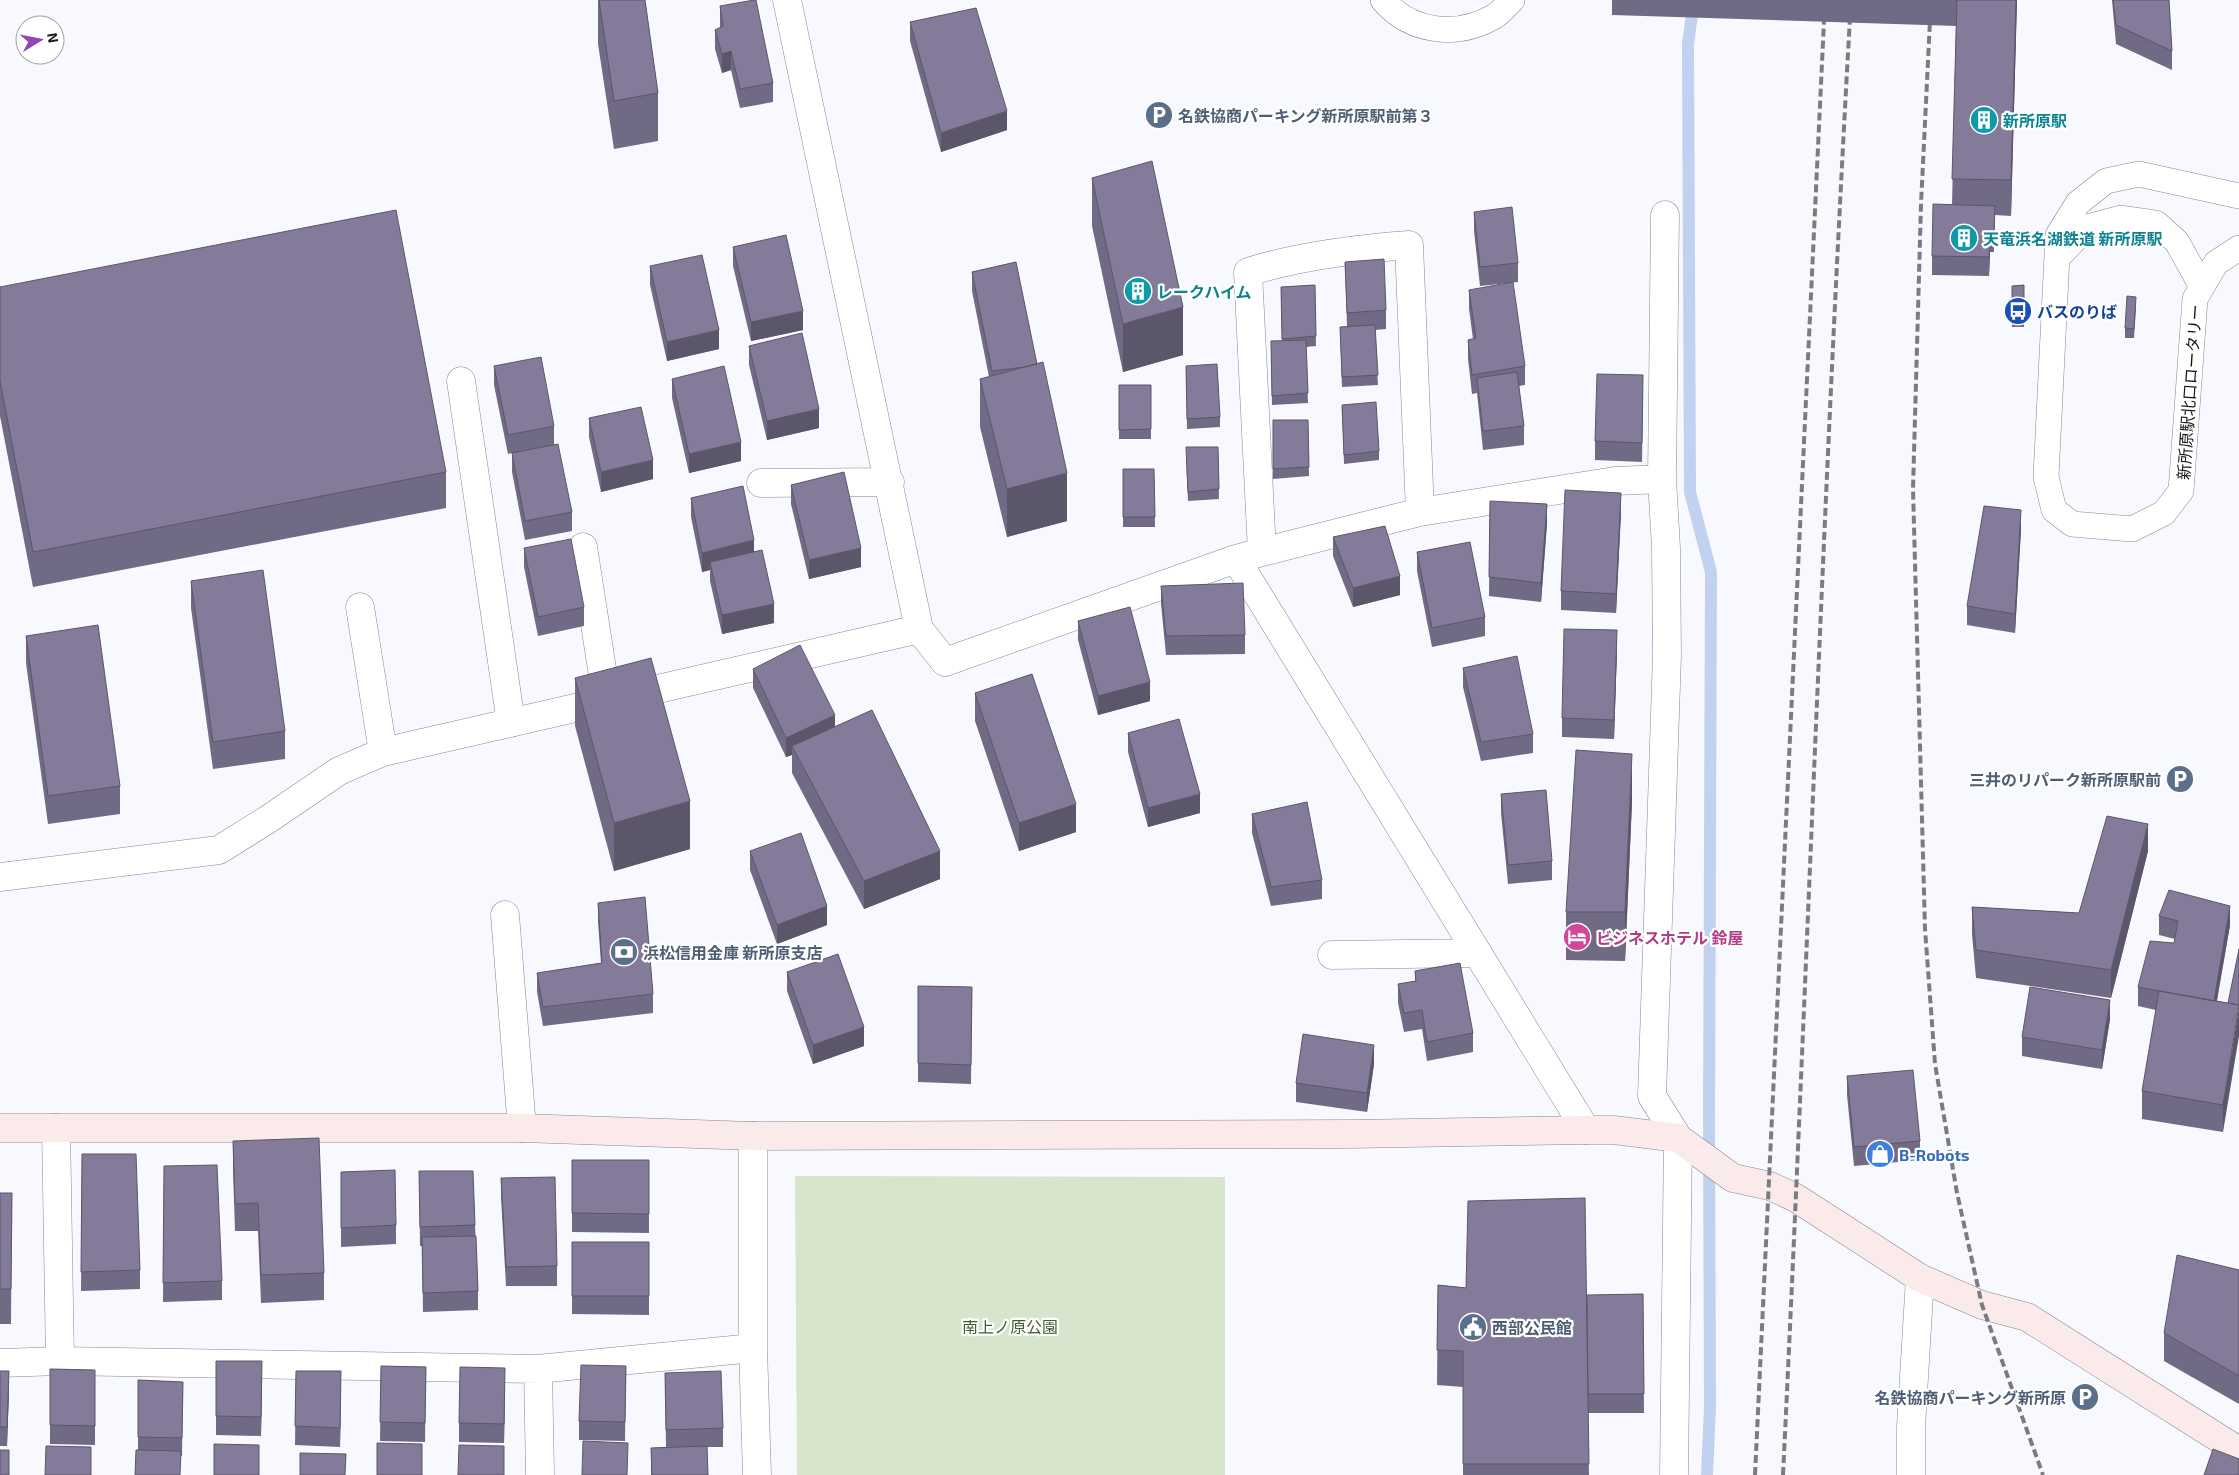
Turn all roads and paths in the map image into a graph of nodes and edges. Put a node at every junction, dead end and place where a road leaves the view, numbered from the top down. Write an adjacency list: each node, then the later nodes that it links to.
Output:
1 (787, 0): 11 (street)
2 (1382, 0): 3 (lane)
3 (1512, 0)
4 (2239, 196): 7 (lane, 新所原駅北口ロータリー)
5 (1665, 215): 10 (street)
6 (2239, 248): 8 (lane, 新所原駅北口ロータリー)
7 (2057, 258): 8 (lane); 8 (lane, 新所原駅北口ロータリー)
8 (2202, 287)
9 (461, 381): 20 (street)
10 (1662, 479): 13 (street); 31 (street)
11 (890, 482): 12 (street); 18 (street)
12 (761, 483)
13 (1420, 512): 15 (street); 15 (street)
14 (583, 547): 19 (street)
15 (1262, 552): 16 (street)
16 (1236, 559): 18 (street); 24 (street)
17 (360, 607): 21 (street)
18 (919, 630): 19 (street)
19 (607, 701): 20 (street)
20 (511, 722): 21 (street)
21 (383, 752): 22 (street)
22 (0, 877)
23 (505, 915): 28 (street)
24 (1478, 952): 25 (street); 29 (street)
25 (1332, 955)
26 (0, 1128): 27 (street)
27 (56, 1128): 28 (street); 34 (street)
28 (522, 1128): 30 (street)
29 (1586, 1130): 30 (street); 31 (street)
30 (753, 1136): 33 (street)
31 (1680, 1139): 32 (street); 40 (street)
32 (1920, 1278): 37 (street); 41 (street)
33 (753, 1348): 36 (street); 39 (street)
34 (60, 1361): 35 (street); 36 (street)
35 (0, 1363)
36 (538, 1368): 38 (street)
37 (2239, 1451)
38 (540, 1475)
39 (757, 1475)
40 (1674, 1475)
41 (1911, 1475)

